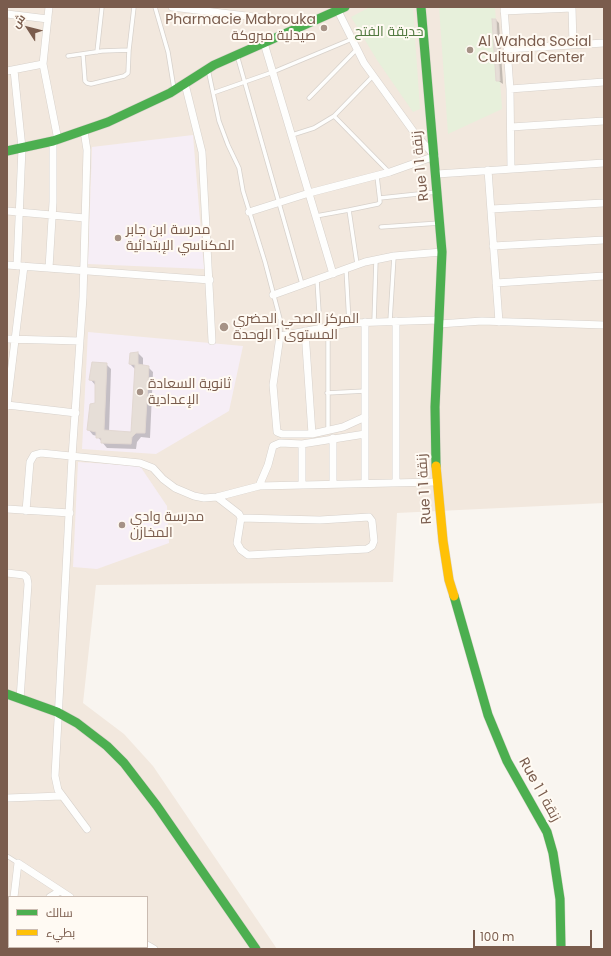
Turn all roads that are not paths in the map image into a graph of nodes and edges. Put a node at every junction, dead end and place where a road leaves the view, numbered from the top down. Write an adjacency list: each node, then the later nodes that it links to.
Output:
1 (49, 7): 12 (street)
2 (102, 7): 21 (lane)
3 (134, 7): 18 (lane)
4 (155, 7): 34 (lane)
5 (172, 7): 13 (street)
6 (422, 7): 45 (street, Rue 1 زنقة 1)
7 (572, 8): 9 (street); 17 (street)
8 (341, 9): 10 (street); 14 (street)
9 (504, 9): 20 (street)
10 (328, 11): 13 (street)
11 (7, 14): 12 (street)
12 (48, 18): 25 (street)
13 (308, 24): 15 (street)
14 (352, 39): 19 (street); 28 (lane)
15 (264, 43): 23 (street); 28 (street)
16 (604, 43): 17 (street)
17 (573, 45): 20 (street)
18 (129, 50): 21 (lane); 22 (lane)
19 (357, 50): 29 (street); 36 (lane)
20 (507, 50): 33 (street)
21 (97, 52): 22 (lane)
22 (83, 54): 24 (lane)
23 (237, 54): 26 (street); 30 (lane)
24 (68, 56)
25 (42, 64): 27 (street); 42 (street)
26 (208, 68): 32 (street); 35 (lane)
27 (10, 70): 43 (street)
28 (273, 72): 30 (lane); 41 (street)
29 (373, 76): 37 (lane); 45 (street)
30 (244, 82): 35 (lane); 55 (lane)
31 (604, 82): 33 (street)
32 (185, 84): 34 (street); 81 (street)
33 (510, 89): 39 (street)
34 (174, 90): 40 (street)
35 (213, 93): 61 (lane)
36 (309, 98)
37 (334, 116): 41 (lane); 49 (lane)
38 (604, 121): 39 (street)
39 (511, 126): 47 (street)
40 (84, 132): 42 (street); 64 (street)
41 (292, 135): 53 (street)
42 (56, 141): 43 (street); 62 (street)
43 (22, 148): 44 (street); 60 (street)
44 (7, 151)
45 (435, 156): 49 (street); 50 (street, Rue 1 زنقة 1)
46 (604, 163): 47 (street)
47 (511, 169): 48 (street)
48 (488, 170): 50 (street); 57 (street)
49 (390, 172): 51 (street)
50 (437, 174): 52 (street, Rue 1 زنقة 1)
51 (377, 176): 53 (street); 54 (lane)
52 (438, 192): 54 (lane); 65 (street, Rue 1 زنقة 1)
53 (309, 193): 55 (street); 63 (street)
54 (380, 198): 58 (lane)
55 (280, 202): 61 (street); 83 (lane)
56 (604, 203): 57 (street)
57 (491, 209): 68 (street)
58 (349, 210): 63 (lane); 72 (lane)
59 (7, 211): 60 (street)
60 (20, 212): 62 (street); 74 (street)
61 (249, 212): 84 (lane)
62 (52, 215): 64 (street); 75 (street)
63 (316, 216): 78 (street)
64 (85, 218): 77 (street)
65 (440, 223): 66 (lane); 69 (street, Rue 1 زنقة 1)
66 (381, 227)
67 (604, 240): 68 (street)
68 (494, 246): 82 (street)
69 (442, 252): 70 (street); 88 (street, Rue 1 زنقة 1)
70 (394, 256): 71 (street); 87 (lane)
71 (376, 260): 72 (street); 86 (lane)
72 (357, 264): 76 (street)
73 (7, 265): 74 (street)
74 (20, 266): 75 (street); 97 (street)
75 (49, 268): 77 (street)
76 (346, 268): 78 (street); 90 (lane)
77 (84, 270): 81 (street); 98 (street)
78 (333, 274): 80 (street)
79 (604, 276): 82 (street)
80 (317, 279): 83 (street); 92 (lane)
81 (210, 280): 99 (street)
82 (496, 283): 89 (street)
83 (302, 284): 84 (street)
84 (273, 295): 95 (lane)
85 (365, 322): 86 (street); 90 (street); 100 (street)
86 (374, 322): 87 (street)
87 (393, 322): 88 (street); 111 (street)
88 (439, 322): 89 (street); 112 (street, Rue 1 زنقة 1)
89 (499, 322): 91 (street)
90 (349, 323): 93 (street)
91 (604, 325)
92 (320, 328): 93 (street); 94 (street)
93 (328, 328): 101 (lane)
94 (305, 331): 95 (street); 106 (street)
95 (280, 336): 106 (street)
96 (7, 339): 97 (street)
97 (16, 339): 98 (street); 102 (street)
98 (80, 340): 103 (street)
99 (212, 341)
100 (365, 391): 101 (lane); 104 (street)
101 (327, 393): 105 (lane)
102 (7, 405): 103 (street)
103 (76, 413): 110 (street)
104 (365, 417): 105 (street); 107 (street)
105 (328, 430): 106 (street)
106 (312, 434)
107 (364, 434): 108 (street); 113 (street)
108 (333, 438): 109 (street); 114 (street)
109 (302, 444): 115 (street); 116 (street)
110 (72, 457): 117 (street); 119 (street); 120 (street)
111 (396, 482): 112 (street); 113 (street)
112 (436, 482): 136 (street, Rue 1 زنقة 1)
113 (365, 483): 114 (street)
114 (333, 484): 115 (street)
115 (302, 485): 116 (street)
116 (259, 486): 117 (street)
117 (217, 497): 121 (street)
118 (7, 509): 119 (street)
119 (26, 511): 120 (street)
120 (70, 513): 125 (street)
121 (241, 518): 121 (street)
122 (7, 574): 124 (street)
123 (7, 694): 124 (street)
124 (20, 698): 125 (street)
125 (57, 712): 126 (street); 135 (street)
126 (62, 796): 127 (street); 128 (street)
127 (7, 798)
128 (87, 829)
129 (7, 856): 130 (lane)
130 (18, 863): 131 (street); 132 (street)
131 (60, 891): 133 (street); 134 (street)
132 (14, 896)
133 (52, 896)
134 (68, 896)
135 (256, 949)
136 (561, 949)

